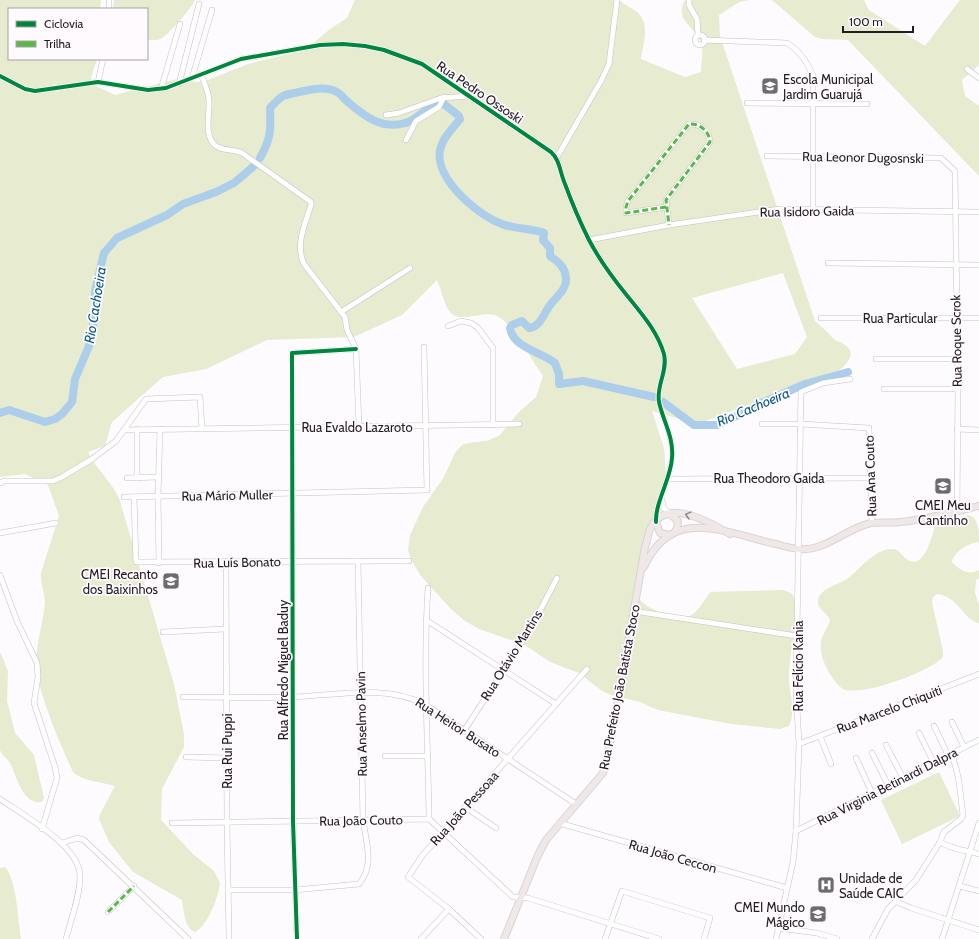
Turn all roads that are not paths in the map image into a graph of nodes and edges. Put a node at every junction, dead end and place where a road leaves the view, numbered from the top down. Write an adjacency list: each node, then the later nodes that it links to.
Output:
1 (617, 0): 26 (street)
2 (689, 0): 6 (street)
3 (199, 4): 15 (street)
4 (212, 10): 12 (street)
5 (180, 24): 16 (street)
6 (698, 35): 7 (street); 7 (street)
7 (704, 40): 20 (street)
8 (103, 60): 14 (street)
9 (967, 69): 13 (street)
10 (201, 74): 12 (street, Rua Pedro Ossoski); 17 (street, Rua Pedro Ossoski); 38 (street)
11 (0, 76): 14 (street, Rua Pedro Ossoski)
12 (192, 78): 15 (street, Rua Pedro Ossoski)
13 (979, 78)
14 (98, 82): 16 (street, Rua Pedro Ossoski)
15 (179, 84): 16 (street, Rua Pedro Ossoski)
16 (161, 89)
17 (468, 96): 18 (street); 26 (street, Rua Pedro Ossoski)
18 (444, 97): 22 (street); 23 (street)
19 (747, 103): 20 (street)
20 (813, 103): 21 (street); 25 (street)
21 (867, 104)
22 (386, 115)
23 (406, 140)
24 (767, 156): 25 (street, Rua Leonor Dugosnski)
25 (813, 156): 27 (street, Rua Leonor Dugosnski); 29 (street)
26 (557, 157): 33 (street)
27 (955, 171): 30 (street, Rua Roque Scrok)
28 (666, 207): 28 (street); 32 (street)
29 (813, 209): 30 (street, Rua Isidoro Gaida); 32 (street, Rua Isidoro Gaida)
30 (955, 212): 31 (street, Rua Isidoro Gaida); 35 (street, Rua Roque Scrok)
31 (979, 212)
32 (670, 225): 33 (street, Rua Isidoro Gaida)
33 (589, 240): 68 (street)
34 (828, 263): 35 (street)
35 (955, 264): 36 (street); 40 (street, Rua Roque Scrok)
36 (979, 264)
37 (410, 268): 38 (street)
38 (341, 312): 44 (street)
39 (820, 318): 40 (street, Rua Particular)
40 (955, 318): 41 (street, Rua Particular); 46 (street, Rua Roque Scrok)
41 (979, 318)
42 (448, 326): 50 (street)
43 (424, 347): 54 (street)
44 (356, 349): 55 (street, Rua Alfredo Miguel Baduy); 56 (street)
45 (876, 360): 46 (street)
46 (956, 360): 49 (street, Rua Roque Scrok)
47 (850, 379): 53 (street, Rua Felício Kania)
48 (884, 389): 49 (street)
49 (958, 389): 60 (street, Rua Roque Scrok)
50 (493, 424): 51 (street, Rua Evaldo Lazaroto); 54 (street, Rua Evaldo Lazaroto)
51 (519, 424)
52 (762, 424): 53 (street)
53 (801, 424): 66 (street, Rua Felício Kania); 67 (street, Rua Ana Couto)
54 (427, 426): 56 (street, Rua Evaldo Lazaroto); 70 (street, Rua Mário Muller)
55 (292, 428): 56 (street, Rua Evaldo Lazaroto); 59 (street, Rua Evaldo Lazaroto); 70 (street, Rua Alfredo Miguel Baduy)
56 (360, 428)
57 (137, 429): 58 (street, Rua Evaldo Lazaroto); 61 (street, Rua Evaldo Lazaroto); 65 (street)
58 (160, 429): 59 (street, Rua Evaldo Lazaroto); 63 (street)
59 (202, 429): 61 (street)
60 (958, 429): 62 (street); 76 (street, Rua Roque Scrok)
61 (124, 430): 69 (street)
62 (979, 430)
63 (158, 477): 65 (street); 71 (street)
64 (127, 478): 65 (street)
65 (137, 478)
66 (800, 478): 67 (street, Rua Theodoro Gaida); 68 (street, Rua Theodoro Gaida); 84 (street, Rua Felício Kania)
67 (870, 478): 80 (street, Rua Ana Couto)
68 (668, 479): 74 (street)
69 (0, 483)
70 (292, 494): 71 (street, Rua Mário Muller); 85 (street, Rua Alfredo Miguel Baduy)
71 (158, 496): 73 (street, Rua Mário Muller); 89 (street)
72 (124, 497): 73 (street, Rua Mário Muller)
73 (134, 497): 89 (street, Rua Luís Bonato)
74 (661, 499): 77 (street); 78 (street)
75 (979, 506): 76 (main road, Rua Prefeito João Batista Stoco)
76 (957, 512): 80 (main road, Rua Prefeito João Batista Stoco)
77 (670, 514): 78 (main road); 82 (main road); 83 (main road, Rua Prefeito João Batista Stoco, one-way to 77)
78 (656, 522): 82 (main road); 90 (main road, Rua Prefeito João Batista Stoco)
79 (56, 523): 81 (street)
80 (872, 523): 84 (main road, Rua Prefeito João Batista Stoco)
81 (0, 533)
82 (672, 534): 83 (main road, Rua Prefeito João Batista Stoco); 90 (main road, Rua Prefeito João Batista Stoco)
83 (730, 534): 84 (main road, Rua Prefeito João Batista Stoco)
84 (799, 549): 98 (street, Rua Felício Kania)
85 (294, 561): 86 (street, Rua Luís Bonato); 87 (street, Rua Luís Bonato); 105 (street, Rua Alfredo Miguel Baduy)
86 (358, 561): 88 (street, Rua Luís Bonato); 102 (street, Rua Anselmo Pavin)
87 (226, 562): 89 (street, Rua Luís Bonato); 96 (street, Rua Rui Puppi)
88 (409, 562)
89 (159, 563)
90 (641, 574): 94 (main road, Rua Prefeito João Batista Stoco)
91 (0, 575): 141 (street)
92 (557, 578): 99 (street, Rua Otávio Martins)
93 (428, 588): 95 (street)
94 (634, 611): 98 (street); 131 (main road, Rua Prefeito João Batista Stoco)
95 (426, 620): 99 (street); 107 (street)
96 (225, 629): 97 (street); 104 (street, Rua Rui Puppi)
97 (163, 632)
98 (797, 636): 114 (street, Rua Felício Kania)
99 (502, 669): 106 (street); 110 (street, Rua Otávio Martins)
100 (587, 669): 106 (street, Rua João Pessoaa)
101 (979, 674): 112 (street, Rua Marcelo Chiquiti)
102 (360, 693): 105 (street, Rua Heitor Busato); 107 (street, Rua Heitor Busato); 134 (street, Rua Anselmo Pavin)
103 (182, 697): 104 (street, Rua Heitor Busato)
104 (226, 697): 105 (street, Rua Heitor Busato); 122 (street, Rua Rui Puppi)
105 (293, 697): 135 (street, Rua Alfredo Miguel Baduy)
106 (556, 704): 124 (street, Rua João Pessoaa)
107 (426, 705): 110 (street, Rua Heitor Busato); 120 (street)
108 (952, 722): 116 (street)
109 (934, 726): 118 (street)
110 (464, 730): 124 (street, Rua Heitor Busato)
111 (919, 733): 125 (street)
112 (820, 736): 114 (street, Rua Marcelo Chiquiti); 126 (street)
113 (979, 740): 116 (street, Rua Virginia Betinardi Dalpra)
114 (799, 744): 142 (street, Rua Felício Kania)
115 (886, 745): 127 (street)
116 (964, 747): 118 (street, Rua Virginia Betinardi Dalpra)
117 (872, 753): 128 (street)
118 (949, 755): 125 (street, Rua Virginia Betinardi Dalpra); 144 (street)
119 (385, 756): 120 (street)
120 (428, 756): 133 (street)
121 (186, 757): 122 (street)
122 (228, 758): 136 (street, Rua Rui Puppi)
123 (856, 758): 129 (street)
124 (508, 760): 131 (street, Rua Heitor Busato); 132 (street, Rua João Pessoaa)
125 (934, 763): 127 (street, Rua Virginia Betinardi Dalpra)
126 (831, 764)
127 (903, 778): 128 (street, Rua Virginia Betinardi Dalpra)
128 (888, 785): 129 (street, Rua Virginia Betinardi Dalpra)
129 (872, 793): 142 (street, Rua Virginia Betinardi Dalpra)
130 (0, 799): 141 (street)
131 (576, 804): 137 (main road, Rua Prefeito João Batista Stoco)
132 (465, 807): 140 (street); 143 (street, Rua João Pessoaa)
133 (430, 819): 134 (street, Rua João Couto); 143 (street)
134 (363, 820): 135 (street, Rua João Couto); 152 (street, Rua Anselmo Pavin)
135 (293, 821): 136 (street, Rua João Couto); 152 (street, Rua Alfredo Miguel Baduy)
136 (227, 823): 139 (street, Rua João Couto); 151 (street, Rua Rui Puppi)
137 (559, 823): 150 (street, Rua João Ceccon); 154 (main road, Rua Prefeito João Batista Stoco)
138 (979, 823): 146 (street)
139 (172, 824)
140 (496, 828)
141 (42, 829): 145 (street)
142 (796, 831): 150 (street, Rua Felício Kania)
143 (443, 832): 154 (street); 156 (street, Rua João Pessoaa)
144 (940, 842): 146 (street); 155 (street)
145 (62, 843): 148 (street); 162 (street)
146 (970, 852): 147 (street); 149 (street)
147 (979, 854)
148 (134, 886): 157 (street); 163 (street)
149 (960, 886): 153 (street); 158 (street)
150 (787, 888): 160 (street, Rua Felício Kania)
151 (228, 890): 152 (street); 164 (street, Rua Rui Puppi)
152 (294, 890): 165 (street, Rua Alfredo Miguel Baduy)
153 (979, 892)
154 (521, 897): 159 (street); 168 (main road, Rua Prefeito João Batista Stoco)
155 (897, 902): 158 (street); 174 (street)
156 (449, 909): 166 (street); 167 (street)
157 (108, 912)
158 (948, 921): 161 (street); 175 (street)
159 (611, 923): 169 (street); 170 (street); 171 (street)
160 (778, 928): 172 (street, Rua Felício Kania); 173 (street)
161 (979, 930)
162 (66, 939)
163 (188, 939)
164 (229, 939)
165 (297, 939)
166 (422, 939)
167 (481, 939)
168 (504, 939)
169 (605, 939)
170 (659, 939)
171 (704, 939)
172 (776, 939)
173 (837, 939)
174 (872, 939)
175 (942, 939)

